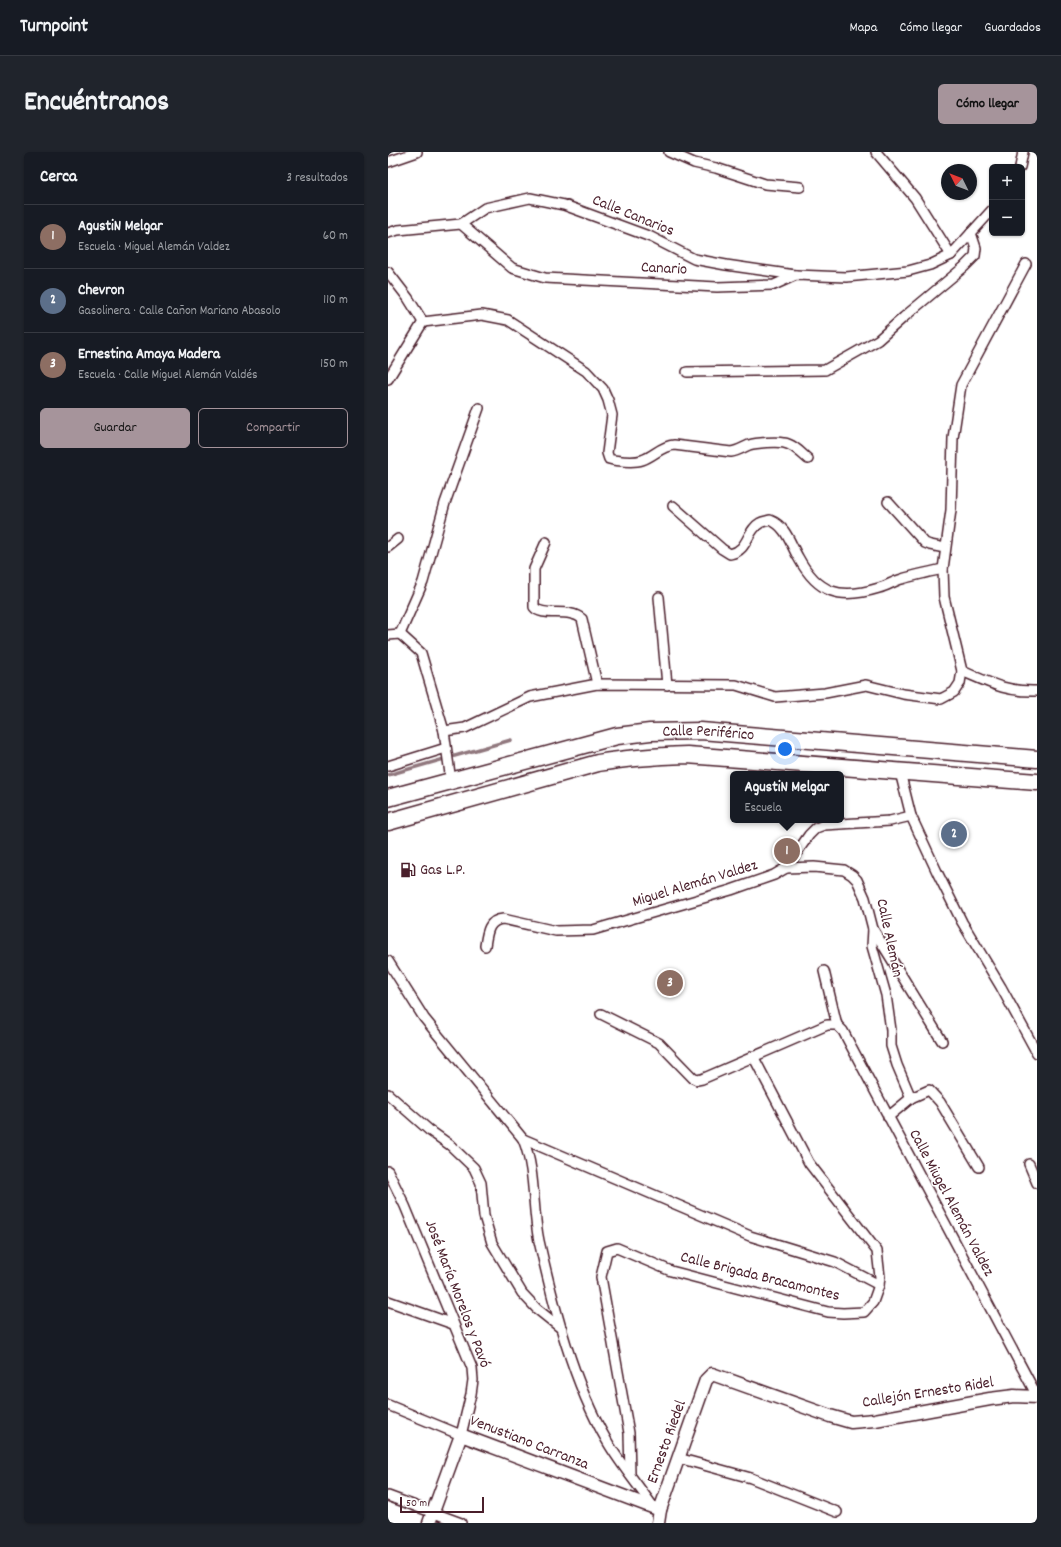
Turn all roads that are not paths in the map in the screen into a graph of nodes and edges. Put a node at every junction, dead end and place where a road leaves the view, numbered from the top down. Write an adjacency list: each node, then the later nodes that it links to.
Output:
1 (417, 152): 5 (street)
2 (669, 152): 7 (street)
3 (876, 152): 12 (street)
4 (1023, 152): 6 (street)
5 (388, 162)
6 (1021, 164)
7 (800, 187)
8 (989, 213): 11 (street, Canario)
9 (461, 224): 10 (street); 15 (street, Calle Canarios); 15 (street, Canario)
10 (388, 233)
11 (971, 233): 12 (street, Canario); 17 (street)
12 (951, 255): 15 (street, Canario)
13 (1026, 264): 26 (street)
14 (388, 272): 16 (street)
15 (796, 275)
16 (423, 322): 18 (street); 20 (street)
17 (687, 372)
18 (388, 379)
19 (479, 408): 29 (street)
20 (808, 459)
21 (888, 502): 26 (street)
22 (673, 506): 27 (street)
23 (398, 539): 25 (street)
24 (546, 542): 32 (street)
25 (388, 547)
26 (945, 548): 27 (street)
27 (943, 569): 31 (street)
28 (659, 598): 33 (street)
29 (400, 634): 30 (street); 35 (street)
30 (388, 635)
31 (962, 671): 33 (street); 34 (street)
32 (597, 684): 33 (street); 35 (street)
33 (667, 685)
34 (1037, 691)
35 (444, 731): 36 (street)
36 (446, 751): 38 (street); 40 (street)
37 (1037, 759): 40 (highway, Calle Periférico)
38 (388, 766)
39 (900, 772): 41 (highway, Calle Periférico); 43 (street); 44 (highway, Calle Periférico)
40 (450, 774): 42 (highway, Calle Periférico)
41 (1037, 782)
42 (388, 798)
43 (911, 816): 45 (street, Miguel Alemán Valdez); 53 (street)
44 (388, 822)
45 (786, 868): 46 (street, Calle Alemán); 47 (street, Miguel Alemán Valdez)
46 (872, 929): 52 (street); 56 (street, Calle Alemán)
47 (485, 946)
48 (388, 961): 58 (street)
49 (824, 972): 51 (street)
50 (601, 1014): 54 (street)
51 (837, 1025): 54 (street); 57 (street, Calle Miugel Alemán Valdez)
52 (942, 1041)
53 (1037, 1053)
54 (753, 1056): 63 (street)
55 (388, 1094): 66 (street)
56 (912, 1098): 57 (street); 60 (street)
57 (888, 1117): 68 (street, Calle Miugel Alemán Valdez)
58 (523, 1140): 63 (street, Calle Brigada Bracamontes); 66 (street)
59 (1029, 1164): 62 (street)
60 (979, 1167)
61 (388, 1171): 65 (street, José María Morelos y Pavó)
62 (1037, 1183)
63 (878, 1285): 72 (street, Calle Brigada Bracamontes)
64 (388, 1301): 65 (street)
65 (453, 1324): 70 (street, José María Morelos y Pavó)
66 (562, 1329): 72 (street)
67 (712, 1374): 68 (street, Callejón Ernesto Ridel); 71 (street, Ernesto Riedel)
68 (1037, 1397)
69 (388, 1405): 70 (street, Venustiano Carranza)
70 (461, 1434): 74 (street, Venustiano Carranza); 76 (street, José María Morelos y Pavó)
71 (678, 1458): 74 (street, Ernesto Riedel); 75 (street)
72 (630, 1474): 74 (street)
73 (388, 1496): 76 (street)
74 (657, 1509): 78 (street, Ernesto Riedel)
75 (837, 1512)
76 (431, 1518): 77 (street)
77 (462, 1523)
78 (658, 1523)

